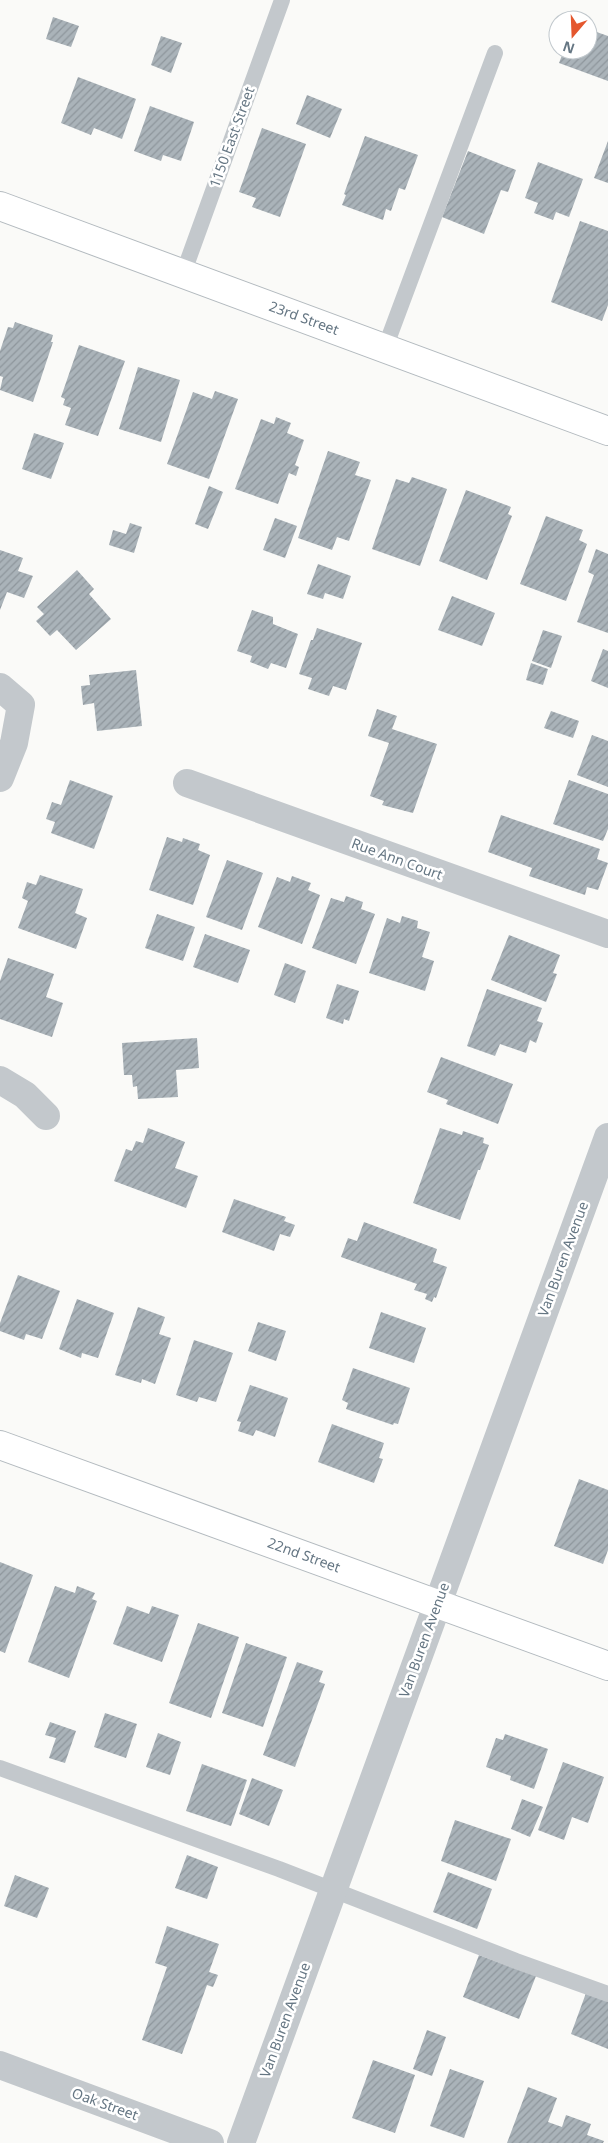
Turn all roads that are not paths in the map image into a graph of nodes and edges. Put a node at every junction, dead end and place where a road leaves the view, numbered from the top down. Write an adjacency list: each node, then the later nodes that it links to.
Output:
1 (282, 0): 4 (lane, 1150 East Street)
2 (495, 53): 5 (lane)
3 (0, 206): 4 (street, 23rd Street)
4 (182, 274): 5 (street, 23rd Street)
5 (385, 348): 6 (street, 23rd Street)
6 (608, 430)
7 (0, 687): 8 (street)
8 (0, 778)
9 (187, 783): 10 (street, Rue Ann Court)
10 (608, 934)
11 (0, 1080): 12 (street)
12 (46, 1116)
13 (608, 1137): 15 (street, Van Buren Avenue)
14 (0, 1446): 15 (street, 22nd Street)
15 (437, 1604): 16 (street, 22nd Street); 18 (street, Van Buren Avenue)
16 (608, 1666)
17 (0, 1768): 18 (lane)
18 (333, 1890): 19 (lane); 22 (street, Van Buren Avenue)
19 (608, 1994)
20 (0, 2065): 21 (street, Oak Street)
21 (210, 2143)
22 (241, 2143)

